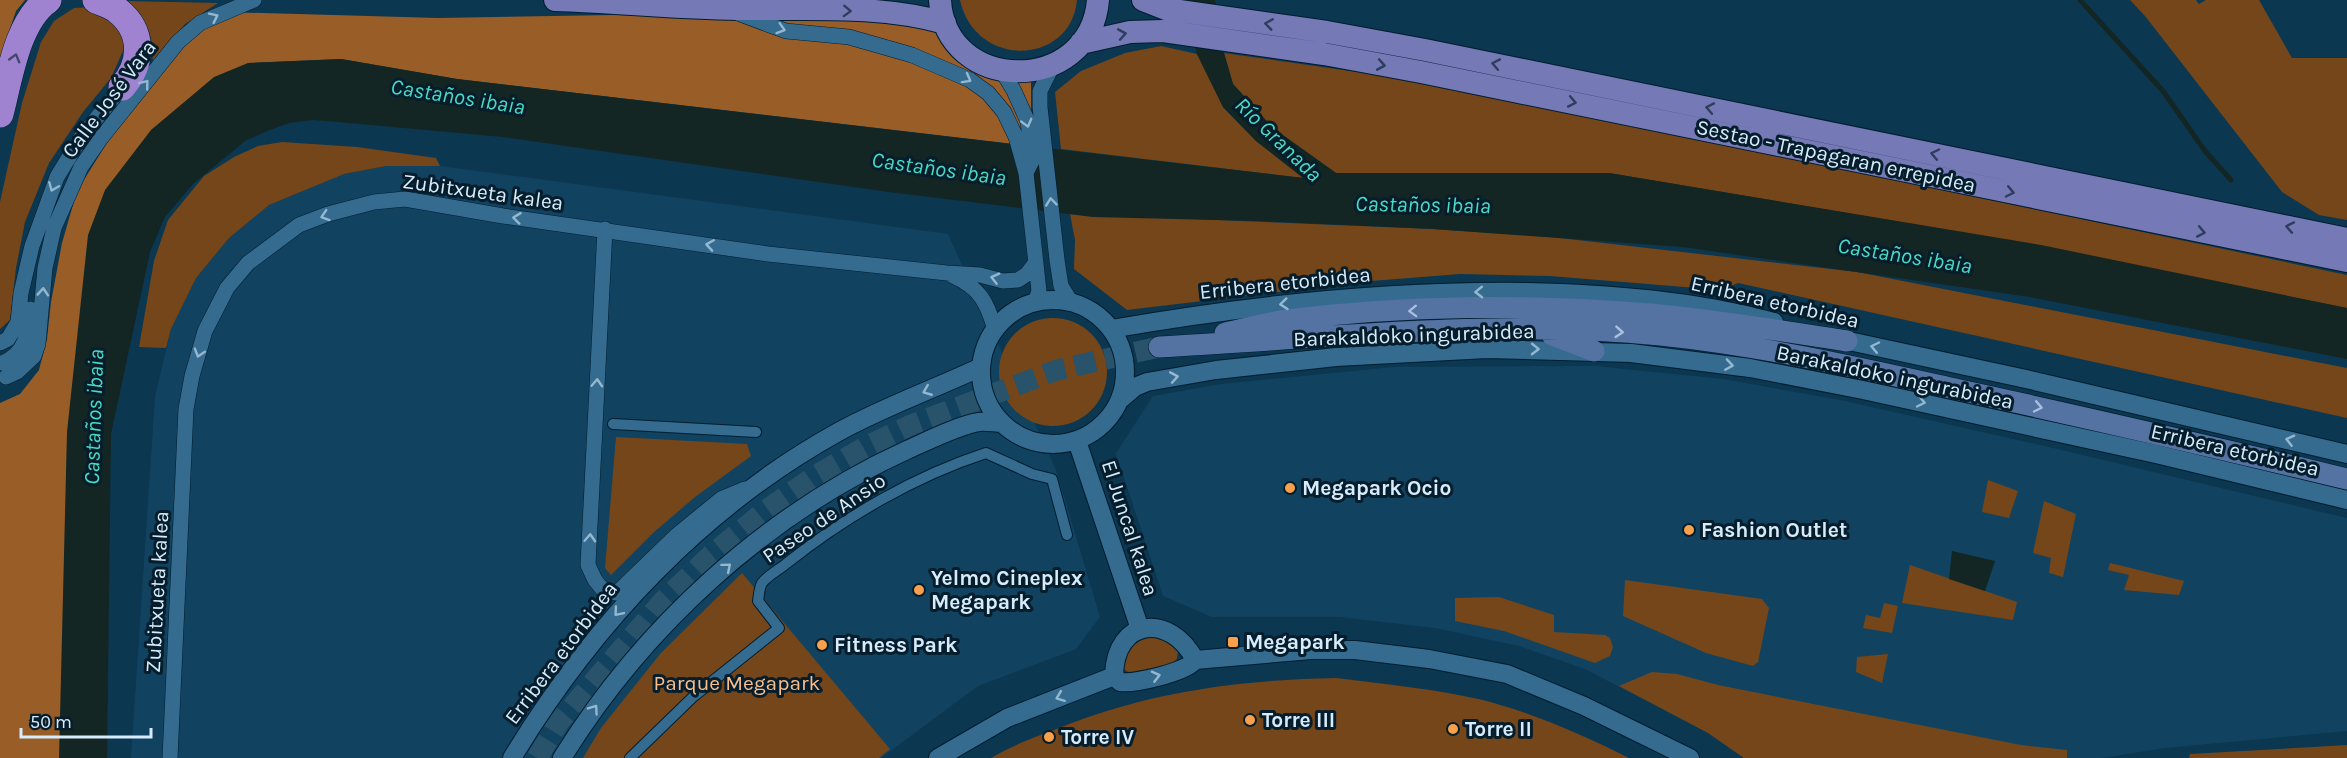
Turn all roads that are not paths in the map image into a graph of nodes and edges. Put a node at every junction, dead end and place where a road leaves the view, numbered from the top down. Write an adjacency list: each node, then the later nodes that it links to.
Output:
1 (48, 0): 16 (highway, one-way to 1)
2 (96, 0): 15 (highway)
3 (254, 0): 20 (street, Calle José Vara, one-way to 3)
4 (555, 0): 8 (main road)
5 (940, 0): 10 (main road)
6 (1098, 0): 11 (main road)
7 (1143, 0): 9 (main road)
8 (726, 9): 10 (main road, one-way to 10); 17 (street, one-way to 17)
9 (1164, 20): 11 (main road, one-way to 9); 12 (main road)
10 (945, 23): 14 (main road)
11 (1081, 43): 13 (main road)
12 (1325, 43): 19 (main road, Sestao - Trapagaran errepidea, one-way to 12); 21 (main road, Sestao - Trapagaran errepidea, one-way to 21)
13 (1053, 65): 14 (main road); 25 (street, one-way to 13)
14 (1002, 71): 17 (street, one-way to 17)
15 (122, 87): 20 (street, Calle José Vara, one-way to 20)
16 (0, 114)
17 (1026, 173): 22 (street)
18 (605, 229): 23 (street, Zubitxueta kalea, one-way to 18); 40 (street, one-way to 18); 46 (street, Zubitxueta kalea, one-way to 46)
19 (2347, 239)
20 (32, 246): 30 (street, Calle José Vara)
21 (2347, 261)
22 (1036, 262): 23 (street, Zubitxueta kalea, one-way to 23); 24 (street)
23 (947, 273): 28 (street, Zubitxueta kalea)
24 (1035, 302): 25 (street); 28 (street)
25 (1071, 302): 26 (street)
26 (1111, 329): 29 (street, Erribera etorbidea, one-way to 26); 33 (street)
27 (1538, 329): 29 (main road, Barakaldoko ingurabidea, one-way to 27); 31 (main road); 39 (main road, Barakaldoko ingurabidea, one-way to 39)
28 (995, 330): 32 (street)
29 (1847, 341): 38 (street, Erribera etorbidea, one-way to 29)
30 (0, 343)
31 (1594, 351): 33 (street, Erribera etorbidea, one-way to 31); 41 (street, Erribera etorbidea, one-way to 41)
32 (981, 367): 34 (street); 40 (street, Erribera etorbidea, one-way to 40)
33 (1121, 399): 37 (street)
34 (1002, 423): 37 (street); 48 (street, one-way to 34)
35 (614, 424): 36 (street)
36 (756, 432)
37 (1077, 441): 43 (street, El Juncal kalea)
38 (2347, 454)
39 (2347, 479)
40 (753, 486): 47 (street, Erribera etorbidea, one-way to 47)
41 (2347, 500)
42 (1067, 535): 49 (street, Paseo de Ansio)
43 (1140, 629): 44 (street); 45 (street)
44 (1195, 660): 45 (street, one-way to 44); 51 (street)
45 (1114, 676): 50 (street, one-way to 50)
46 (170, 758)
47 (512, 758)
48 (562, 758)
49 (630, 758)
50 (938, 758)
51 (1690, 758)

